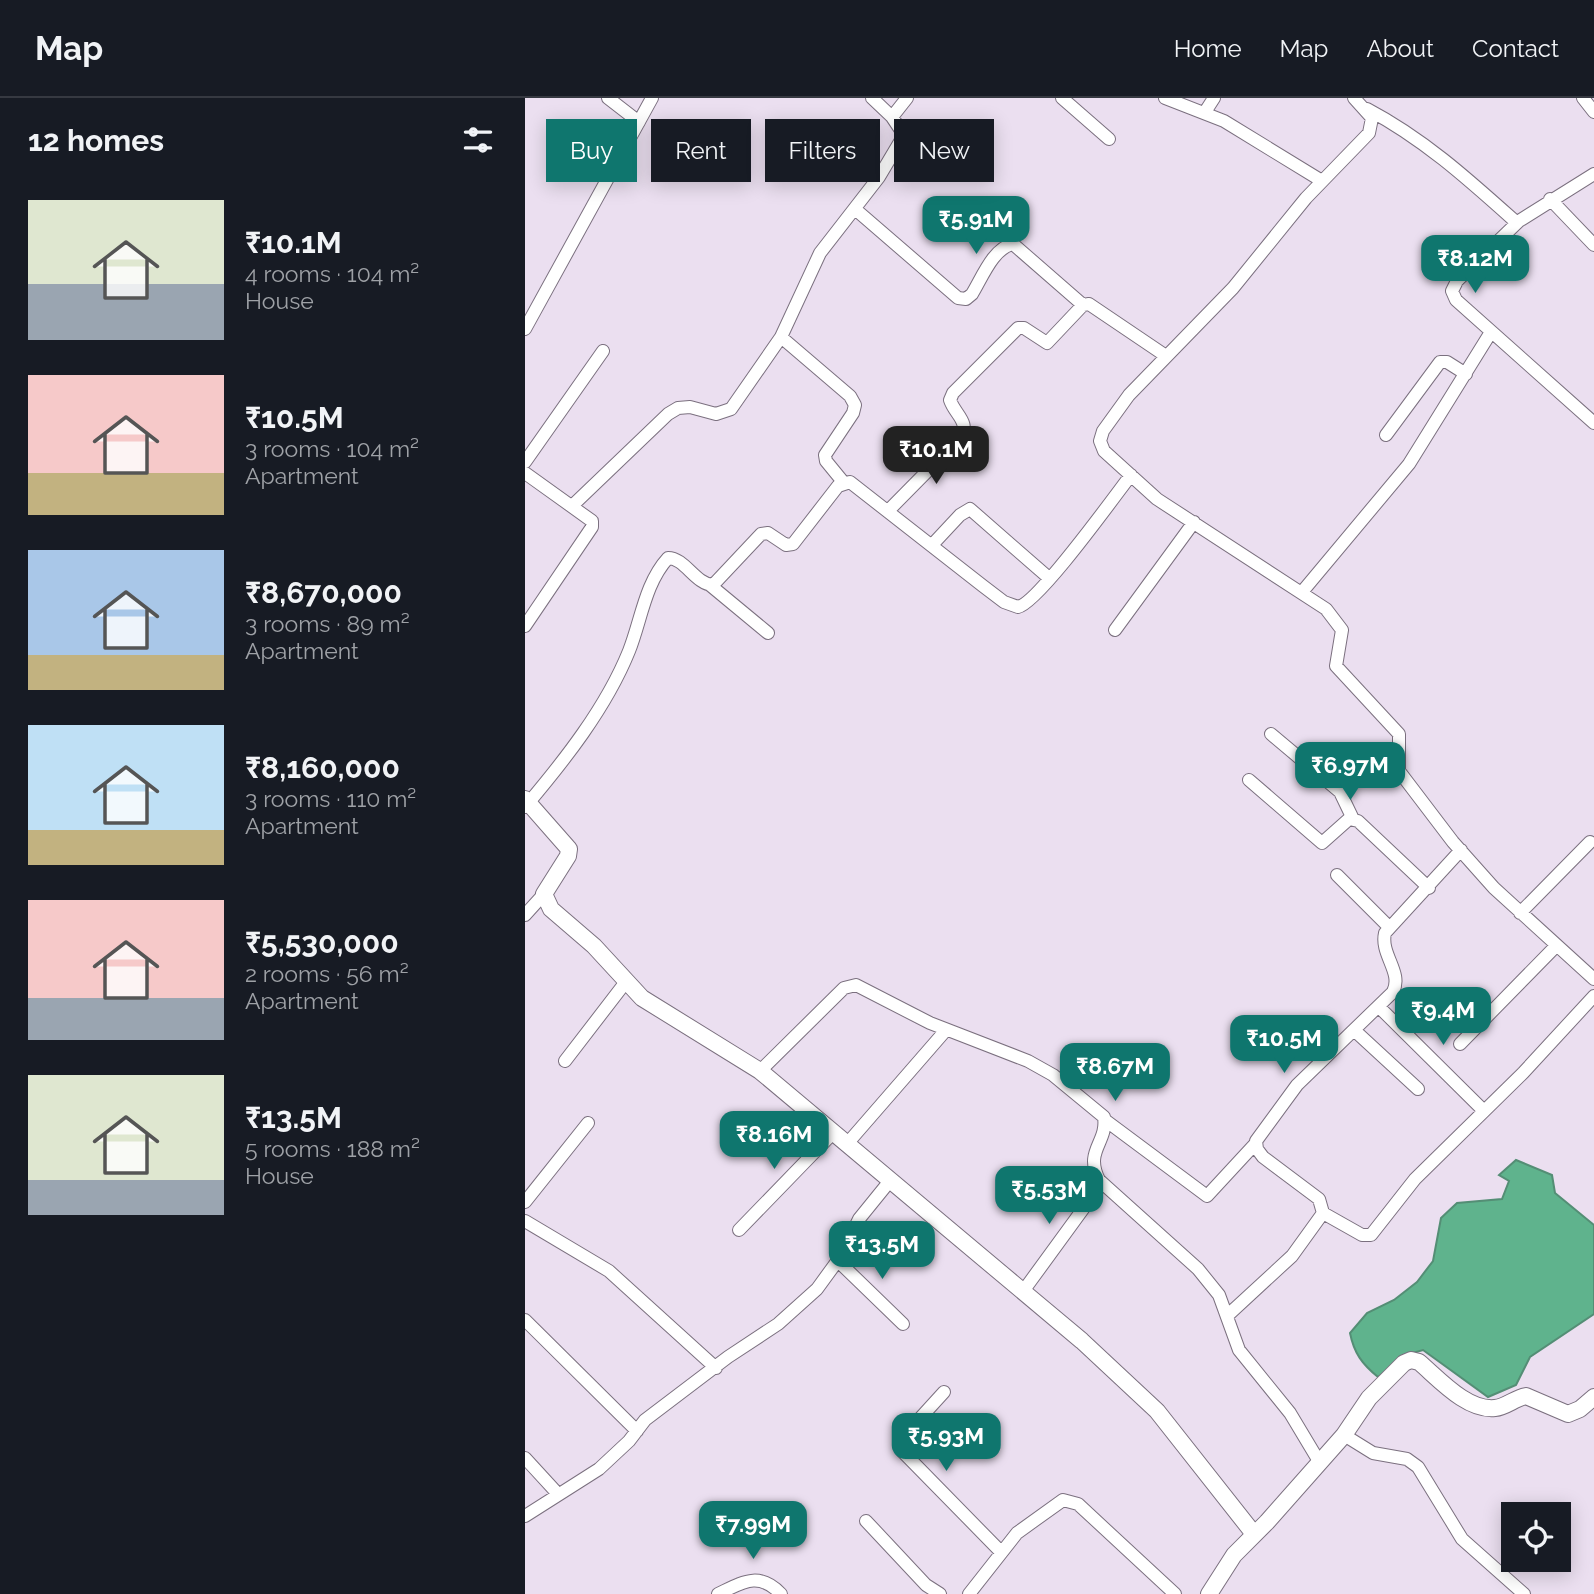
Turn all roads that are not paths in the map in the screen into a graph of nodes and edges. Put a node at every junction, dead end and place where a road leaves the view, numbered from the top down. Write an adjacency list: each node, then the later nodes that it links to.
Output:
1 (608, 98): 13 (street)
2 (653, 98): 13 (street)
3 (872, 98): 12 (street)
4 (907, 98): 12 (street)
5 (1062, 98): 14 (street)
6 (1165, 98): 10 (street)
7 (1215, 98): 10 (street)
8 (1583, 98): 11 (street)
9 (1358, 102): 16 (street); 19 (street)
10 (1205, 112): 16 (street)
11 (1594, 112)
12 (892, 117): 18 (street)
13 (639, 122): 22 (street)
14 (1109, 139)
15 (1594, 174): 17 (street)
16 (1322, 181): 26 (street)
17 (1550, 199): 19 (street); 20 (street)
18 (855, 209): 21 (street); 24 (street)
19 (1517, 223): 23 (street)
20 (1594, 245)
21 (1083, 305): 26 (street); 35 (street)
22 (525, 329)
23 (1491, 332): 27 (street); 28 (street)
24 (781, 337): 33 (street); 34 (street)
25 (603, 351): 30 (street)
26 (1166, 356): 32 (street)
27 (1466, 374): 29 (street); 40 (street)
28 (1594, 423)
29 (1386, 435)
30 (525, 462)
31 (525, 473): 34 (street)
32 (1131, 475): 36 (street); 38 (street)
33 (844, 483): 35 (street); 39 (street)
34 (573, 505): 41 (street)
35 (888, 511): 37 (street)
36 (1194, 522): 40 (street); 42 (street)
37 (932, 545): 38 (street); 38 (street)
38 (1049, 578)
39 (710, 586): 43 (street); 46 (street)
40 (1302, 593): 49 (street)
41 (525, 626)
42 (1115, 629)
43 (768, 633)
44 (1271, 734): 47 (street)
45 (1249, 780): 47 (street)
46 (526, 803): 52 (street)
47 (1353, 819): 51 (street)
48 (1590, 842): 53 (street)
49 (1461, 850): 51 (street); 53 (street)
50 (1336, 875): 55 (street)
51 (1429, 888): 55 (street)
52 (544, 894): 54 (street); 58 (street)
53 (1520, 913): 56 (street)
54 (525, 915)
55 (1389, 927): 60 (street)
56 (1556, 946): 57 (street); 63 (street)
57 (1594, 979)
58 (625, 983): 64 (street); 65 (street)
59 (1594, 996): 67 (street)
60 (1379, 1007): 62 (street); 67 (street)
61 (946, 1030): 65 (street); 68 (street); 72 (street)
62 (1354, 1030): 66 (street); 71 (street)
63 (1460, 1044)
64 (565, 1061)
65 (761, 1071): 70 (street)
66 (1418, 1089)
67 (1484, 1111): 76 (street)
68 (1105, 1120): 71 (street); 74 (street)
69 (588, 1123): 75 (street)
70 (832, 1134): 72 (street); 78 (street)
71 (1256, 1143): 76 (street)
72 (846, 1145): 73 (street)
73 (889, 1182): 79 (street); 80 (street)
74 (1102, 1183): 80 (street); 81 (street)
75 (525, 1202)
76 (1323, 1213): 81 (street)
77 (525, 1221): 84 (street)
78 (739, 1230)
79 (838, 1261): 83 (street); 84 (street)
80 (1024, 1290): 94 (street)
81 (1228, 1315): 90 (street)
82 (525, 1320): 87 (street)
83 (903, 1324)
84 (716, 1368): 87 (street)
85 (944, 1392): 95 (street)
86 (1594, 1397): 88 (street)
87 (637, 1431): 91 (street)
88 (1345, 1435): 90 (street); 102 (street)
89 (525, 1458): 91 (street)
90 (1320, 1463): 94 (street)
91 (558, 1494): 92 (street)
92 (525, 1516)
93 (866, 1521): 98 (street)
94 (1254, 1534): 101 (street)
95 (1002, 1552): 99 (street); 100 (street)
96 (718, 1594): 97 (street)
97 (781, 1594)
98 (940, 1594)
99 (969, 1594)
100 (1175, 1594)
101 (1209, 1594)
102 (1524, 1594)

